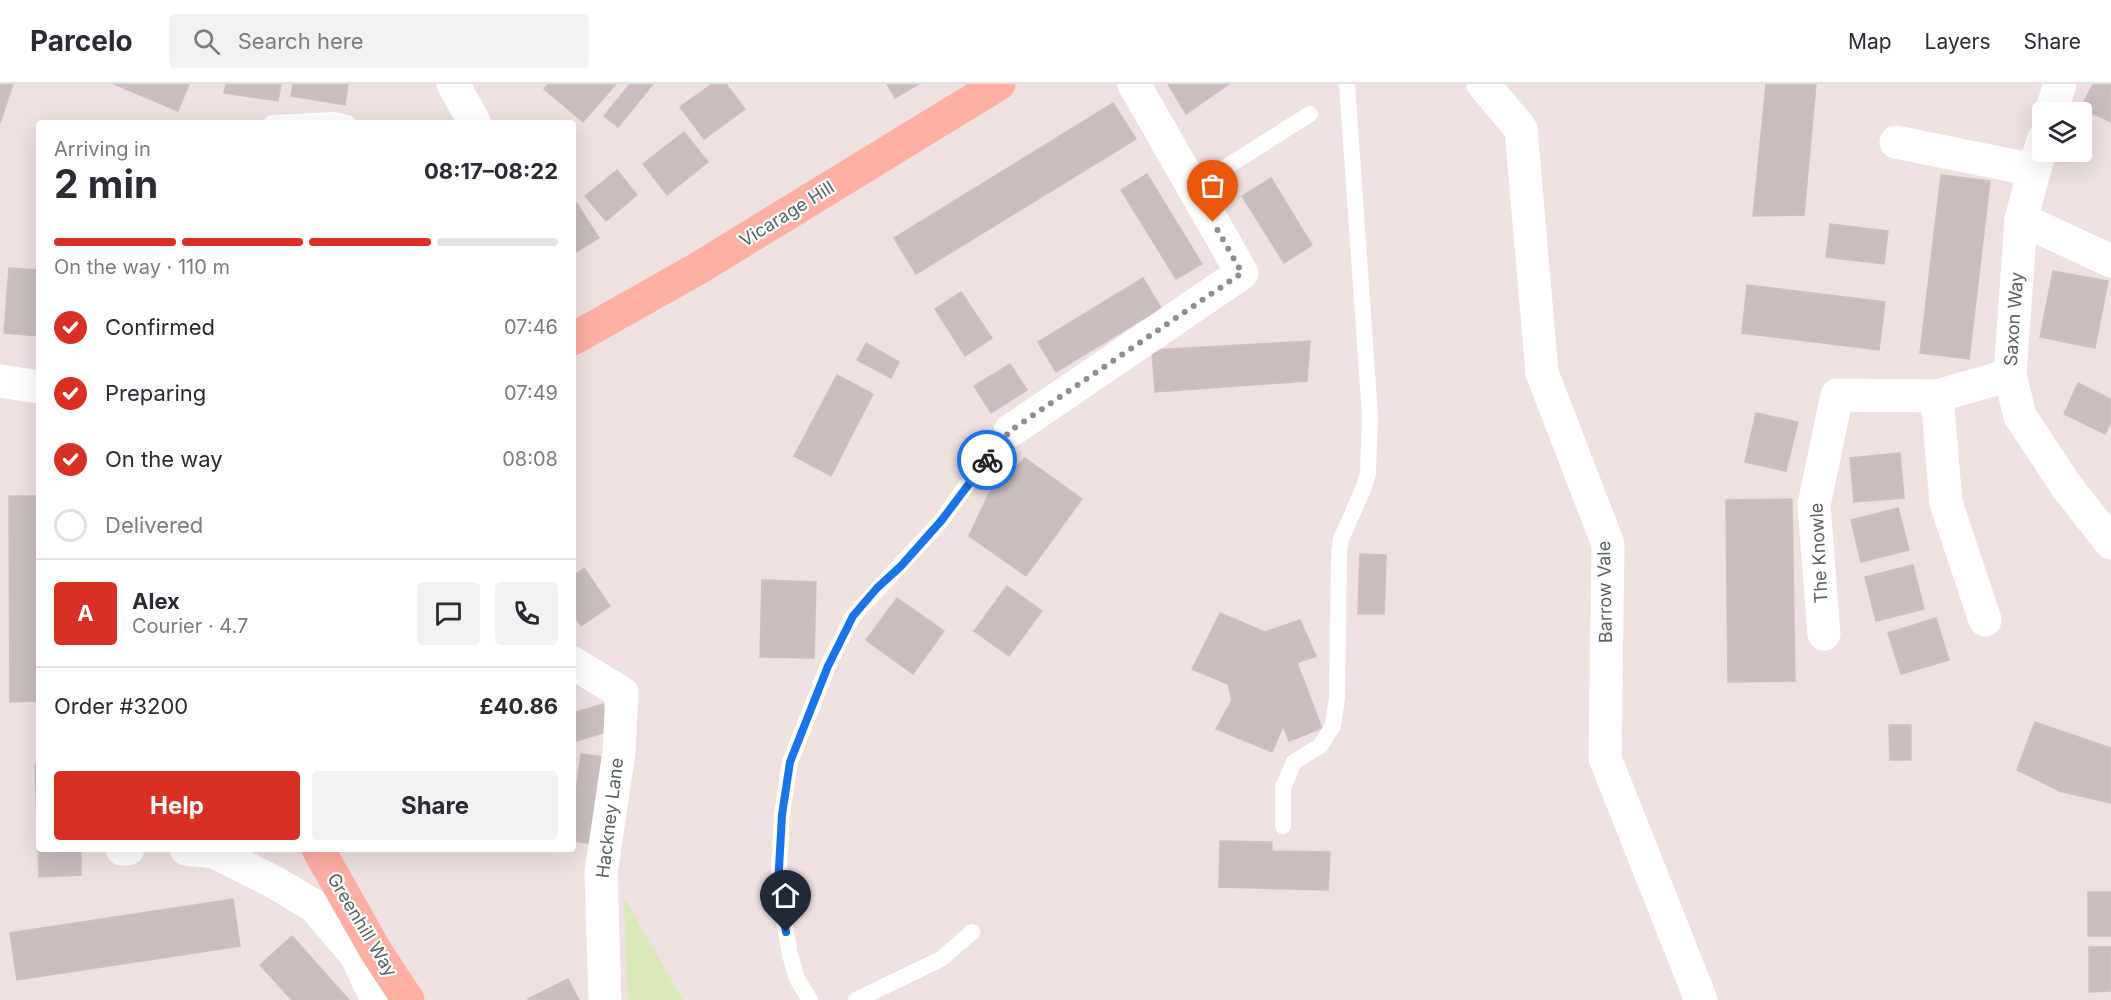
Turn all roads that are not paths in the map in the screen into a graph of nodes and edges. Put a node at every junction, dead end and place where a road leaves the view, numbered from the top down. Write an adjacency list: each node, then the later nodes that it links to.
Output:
1 (453, 84): 9 (street)
2 (999, 84): 16 (main road, Vicarage Hill)
3 (1134, 84): 13 (street)
4 (1347, 84): 26 (lane)
5 (1483, 84): 35 (street, Barrow Vale)
6 (2060, 84): 7 (street)
7 (2054, 102)
8 (1310, 114): 13 (lane)
9 (473, 120)
10 (1896, 142): 11 (street)
11 (2032, 154)
12 (2036, 162): 14 (street, Saxon Way)
13 (1193, 188): 21 (street)
14 (2021, 219): 15 (street); 17 (street, Saxon Way)
15 (2111, 261)
16 (576, 337)
17 (2010, 375): 20 (street, The Knowle); 22 (street, Saxon Way)
18 (0, 381): 19 (street)
19 (36, 387)
20 (1937, 396): 23 (street); 24 (street, The Knowle)
21 (1010, 431): 33 (lane)
22 (2111, 543)
23 (1985, 620)
24 (1824, 634)
25 (576, 665): 32 (street, Hackney Lane)
26 (1283, 826)
27 (214, 852): 30 (street)
28 (320, 852): 31 (main road, Greenhill Way)
29 (972, 932): 34 (lane)
30 (376, 1000)
31 (408, 1000)
32 (605, 1000)
33 (810, 1000)
34 (856, 1000)
35 (1701, 1000)

